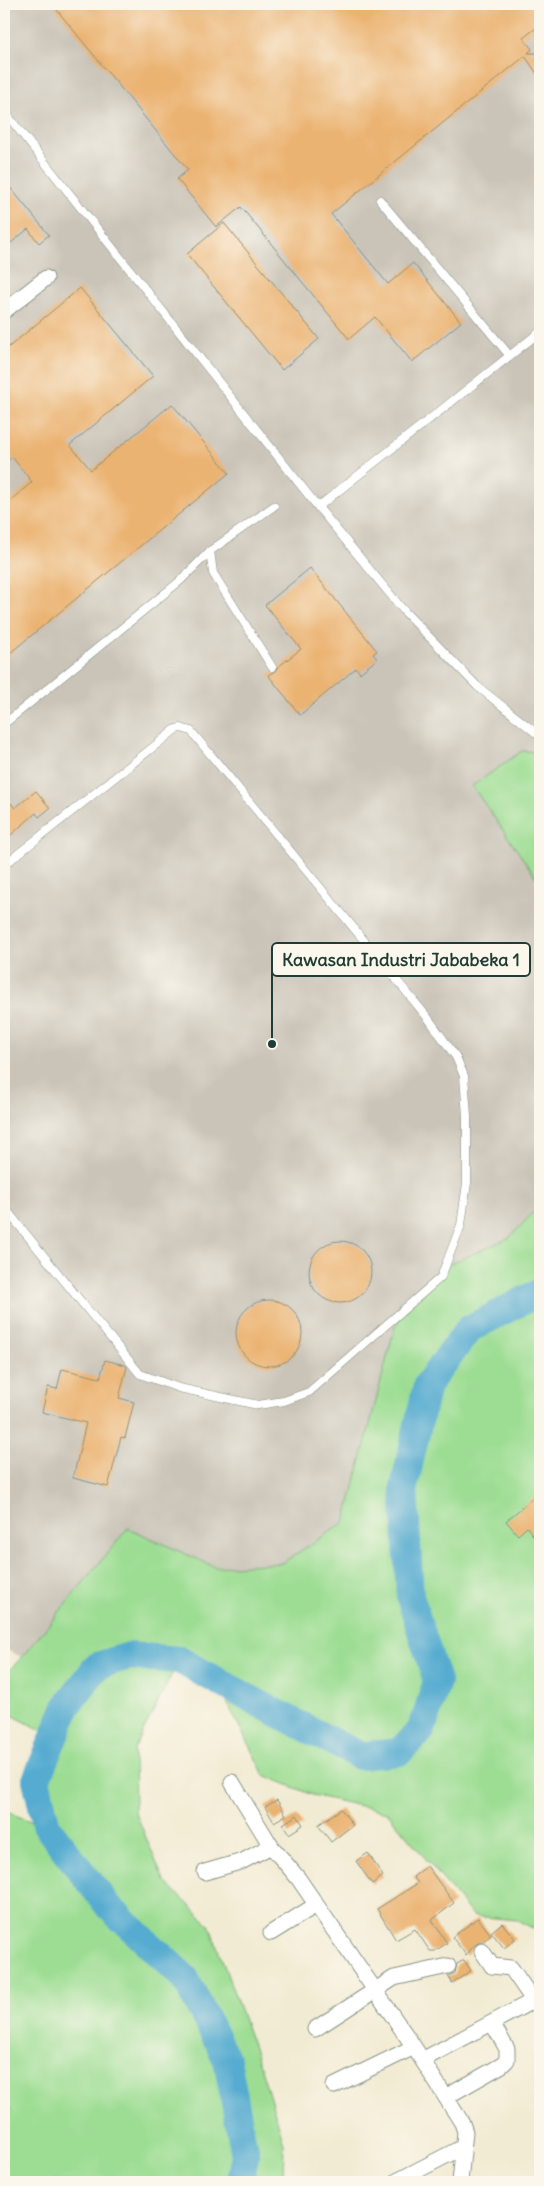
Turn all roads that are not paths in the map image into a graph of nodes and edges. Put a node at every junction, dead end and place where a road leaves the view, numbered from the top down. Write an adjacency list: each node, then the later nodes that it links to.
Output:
1 (4, 111): 8 (lane)
2 (380, 200): 6 (lane)
3 (46, 278): 4 (street)
4 (4, 311)
5 (540, 332): 6 (lane)
6 (510, 356): 8 (lane)
7 (274, 506): 9 (lane)
8 (318, 507): 12 (lane)
9 (210, 551): 10 (lane); 11 (lane)
10 (272, 668)
11 (4, 724)
12 (540, 736)
13 (4, 865): 14 (lane)
14 (4, 1207)
15 (232, 1782): 16 (street)
16 (270, 1846): 17 (street); 18 (street)
17 (205, 1872)
18 (316, 1905): 19 (street); 22 (street)
19 (271, 1933)
20 (482, 1951): 23 (street)
21 (448, 1966): 22 (street)
22 (374, 1991): 25 (street); 26 (street)
23 (537, 1999): 24 (street)
24 (492, 2023): 27 (street); 29 (street)
25 (315, 2029)
26 (414, 2047): 27 (street); 28 (street)
27 (422, 2060): 29 (street)
28 (334, 2086)
29 (446, 2097): 30 (street)
30 (463, 2148): 31 (street); 32 (street)
31 (395, 2182)
32 (460, 2182)

